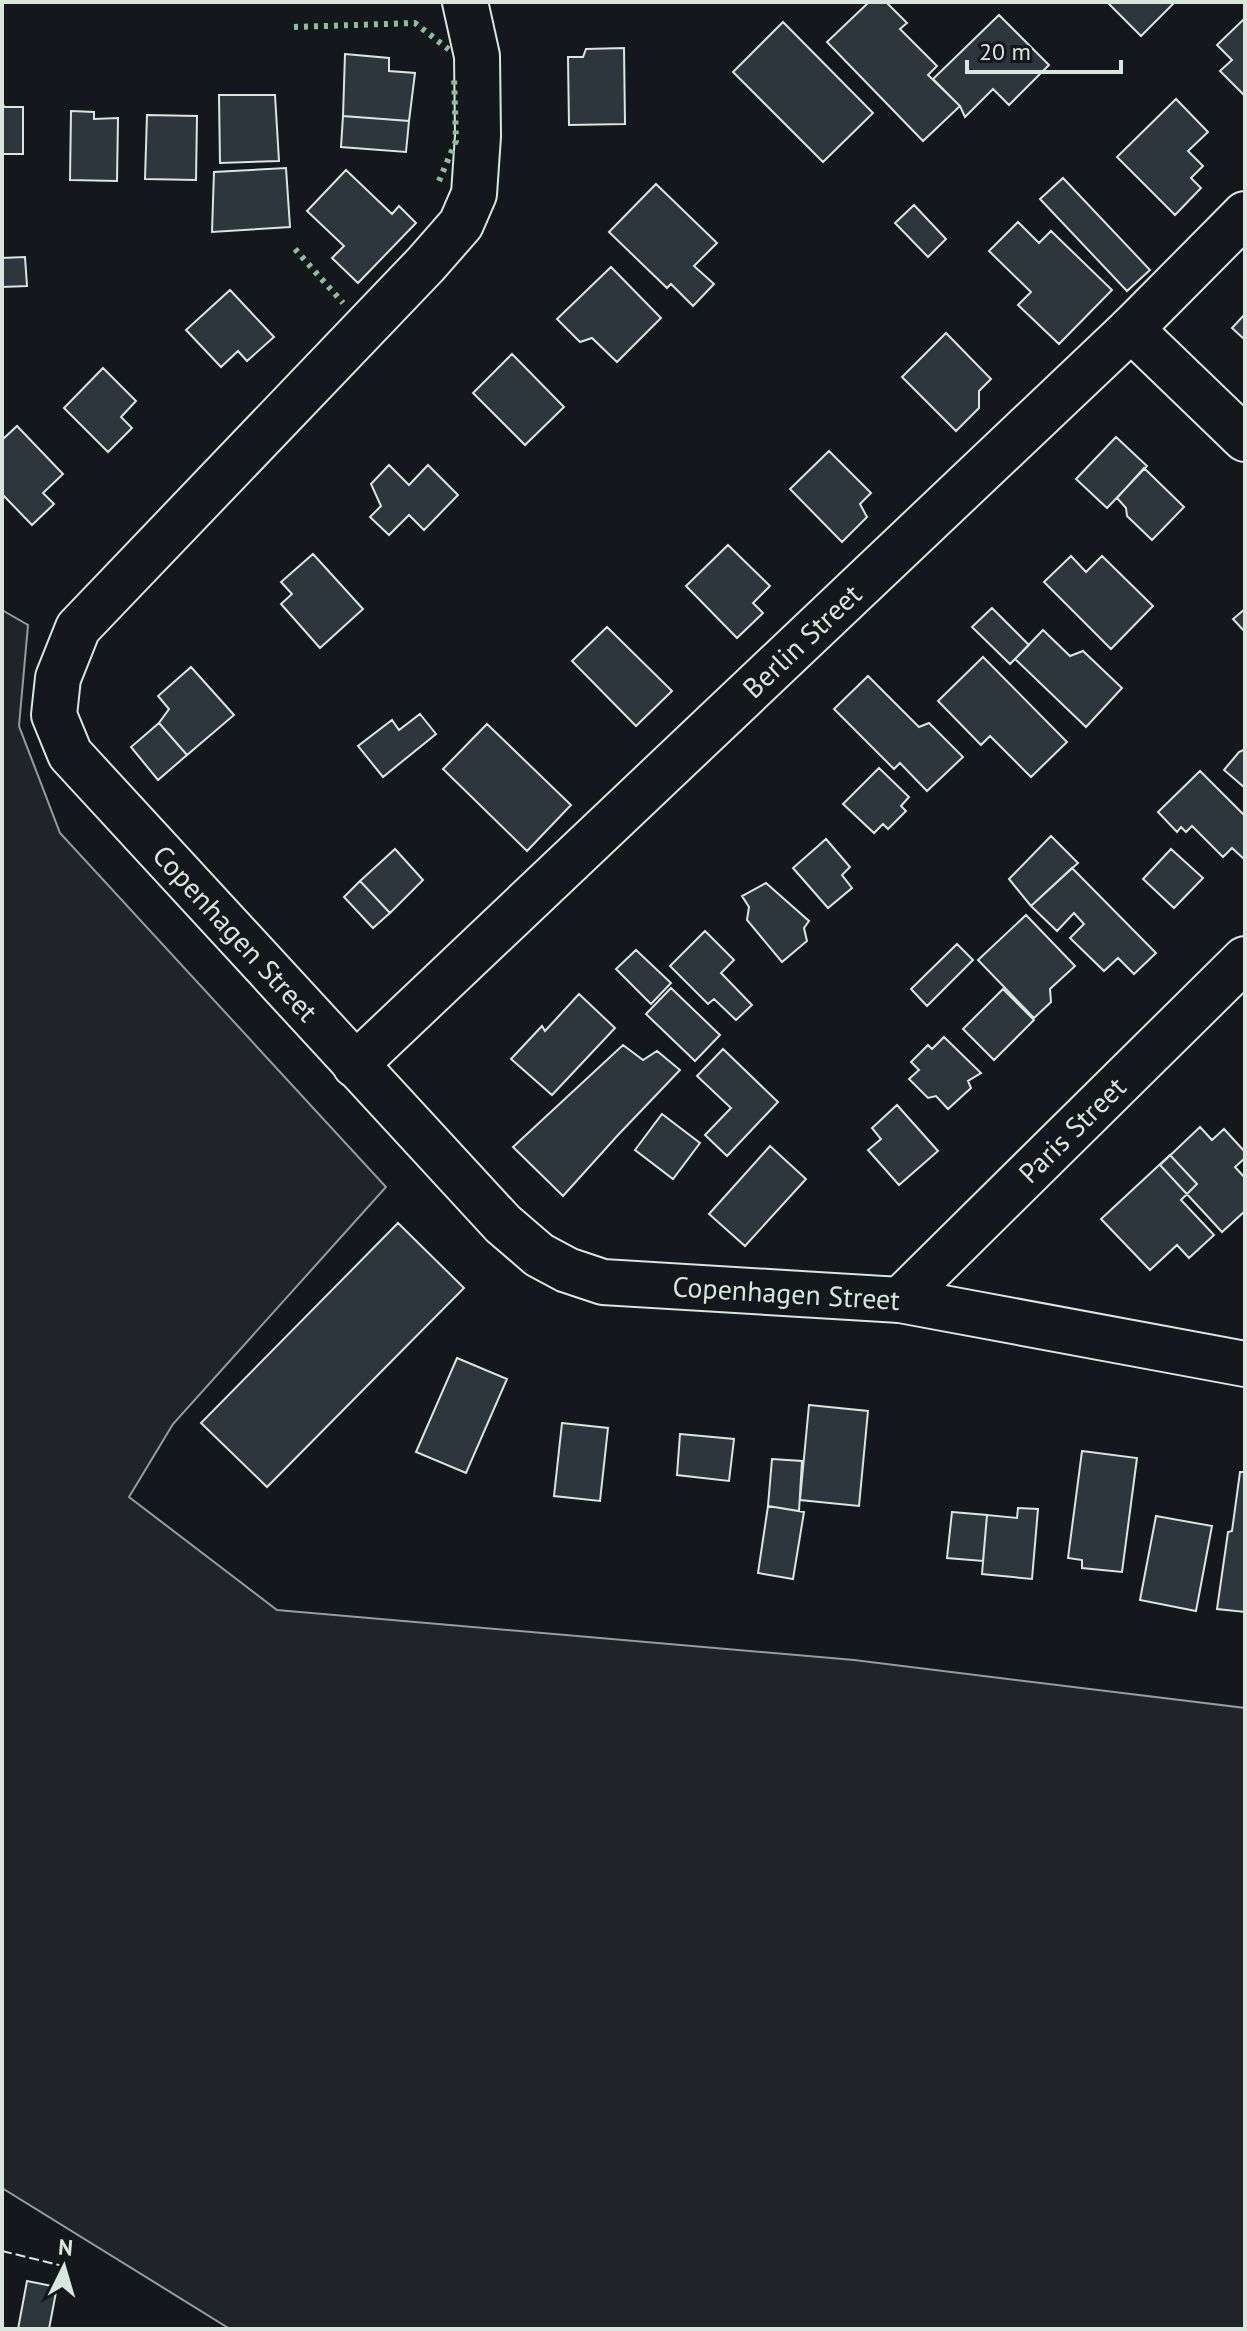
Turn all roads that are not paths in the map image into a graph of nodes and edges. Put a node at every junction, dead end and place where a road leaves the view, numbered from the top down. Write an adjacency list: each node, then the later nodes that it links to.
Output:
1 (465, 2): 6 (street, Copenhagen Street)
2 (1245, 214): 3 (street, Berlin Street)
3 (1131, 329): 4 (street); 6 (street, Berlin Street)
4 (1245, 439)
5 (1245, 959): 7 (street, Paris Street)
6 (355, 1065): 7 (street, Copenhagen Street)
7 (900, 1300): 8 (street, Copenhagen Street)
8 (1245, 1364)

